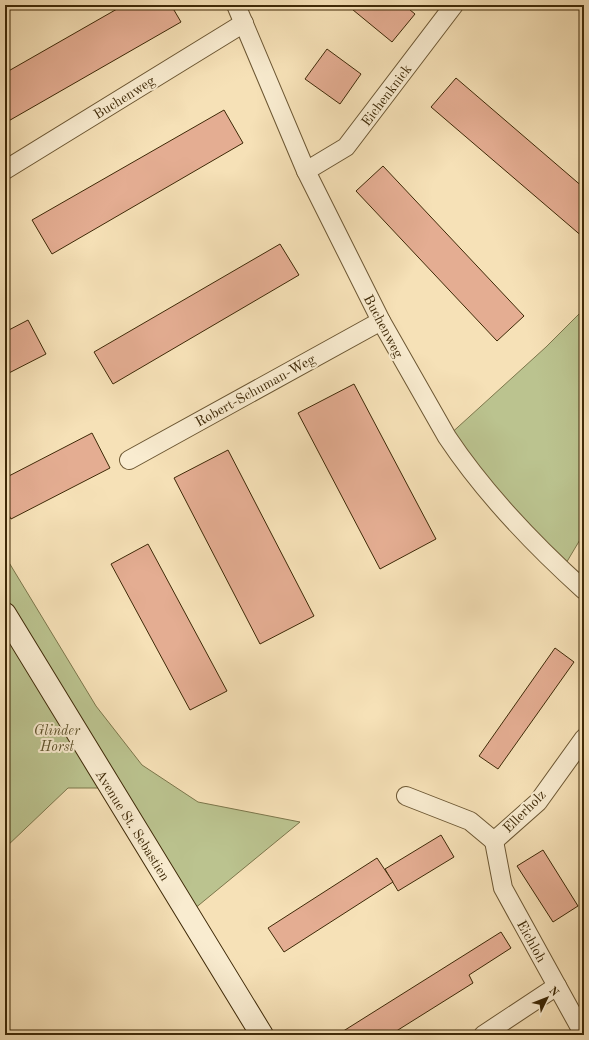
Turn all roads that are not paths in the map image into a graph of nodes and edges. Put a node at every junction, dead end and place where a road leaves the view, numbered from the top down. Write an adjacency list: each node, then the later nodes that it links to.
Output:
1 (236, 5): 3 (street, Buchenweg)
2 (454, 5): 5 (street, Eichenknick)
3 (244, 23): 4 (street, Buchenweg); 5 (street, Buchenweg)
4 (5, 170)
5 (306, 171): 6 (street, Buchenweg)
6 (381, 321): 7 (street, Robert-Schuman-Weg); 8 (street, Buchenweg)
7 (129, 460)
8 (584, 590)
9 (5, 614): 14 (main road, Avenue St. Sebastien)
10 (584, 738): 12 (street, Ellerholz)
11 (406, 796): 12 (street, Ellerholz)
12 (494, 841): 13 (street, Eichloh)
13 (557, 986): 15 (street); 16 (street, Eichloh)
14 (262, 1035)
15 (482, 1035)
16 (584, 1035)

